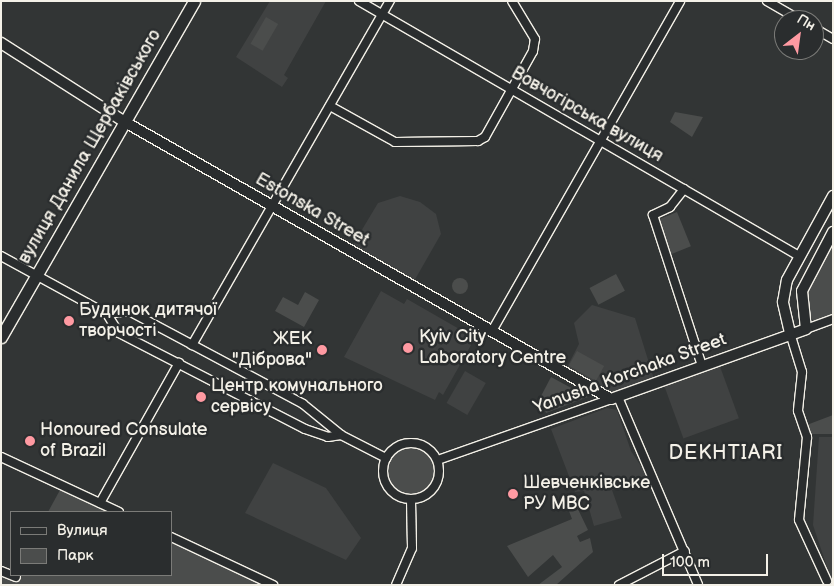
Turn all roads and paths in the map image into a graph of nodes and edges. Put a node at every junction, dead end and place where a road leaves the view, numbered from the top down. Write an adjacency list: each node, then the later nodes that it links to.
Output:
1 (194, 1): 12 (main road, вулиця Данила Щербаківського)
2 (359, 1): 8 (street, Вовчогірська вулиця)
3 (390, 1): 8 (street)
4 (512, 1): 10 (street)
5 (680, 1): 13 (street)
6 (767, 1): 7 (street)
7 (783, 10)
8 (382, 14): 10 (street, Вовчогірська вулиця); 11 (street)
9 (1, 43): 12 (street, Estonska Street)
10 (512, 89): 11 (street); 13 (street, Вовчогірська вулиця)
11 (330, 106): 16 (street)
12 (125, 122): 16 (street, Estonska Street); 20 (main road, вулиця Данила Щербаківського)
13 (601, 141): 14 (street, Вовчогірська вулиця); 24 (street)
14 (684, 189): 19 (street, Вовчогірська вулиця); 29 (street)
15 (833, 196): 19 (street)
16 (272, 206): 24 (street, Estonska Street); 27 (street)
17 (833, 232): 23 (street)
18 (1, 256): 20 (street)
19 (799, 256): 25 (street)
20 (37, 275): 21 (street); 26 (main road, вулиця Данила Щербаківського)
21 (107, 314): 27 (street); 28 (street)
22 (833, 319): 23 (street, Yanusha Korchaka Street)
23 (806, 328): 25 (street, Yanusha Korchaka Street)
24 (492, 331): 30 (street, Estonska Street)
25 (790, 333): 29 (street, Yanusha Korchaka Street); 40 (street)
26 (1, 337)
27 (192, 344): 31 (street)
28 (179, 363): 31 (street); 36 (street)
29 (702, 366): 30 (street, Yanusha Korchaka Street)
30 (614, 398): 34 (street, Yanusha Korchaka Street); 39 (street)
31 (341, 435): 33 (street)
32 (1, 457): 36 (street)
33 (386, 458): 34 (street); 35 (street)
34 (438, 460): 35 (street)
35 (410, 499): 42 (street)
36 (100, 503): 37 (street)
37 (117, 511)
38 (172, 538): 41 (street)
39 (685, 551): 43 (street); 44 (street)
40 (827, 581)
41 (273, 585)
42 (396, 585)
43 (619, 585)
44 (698, 585)

